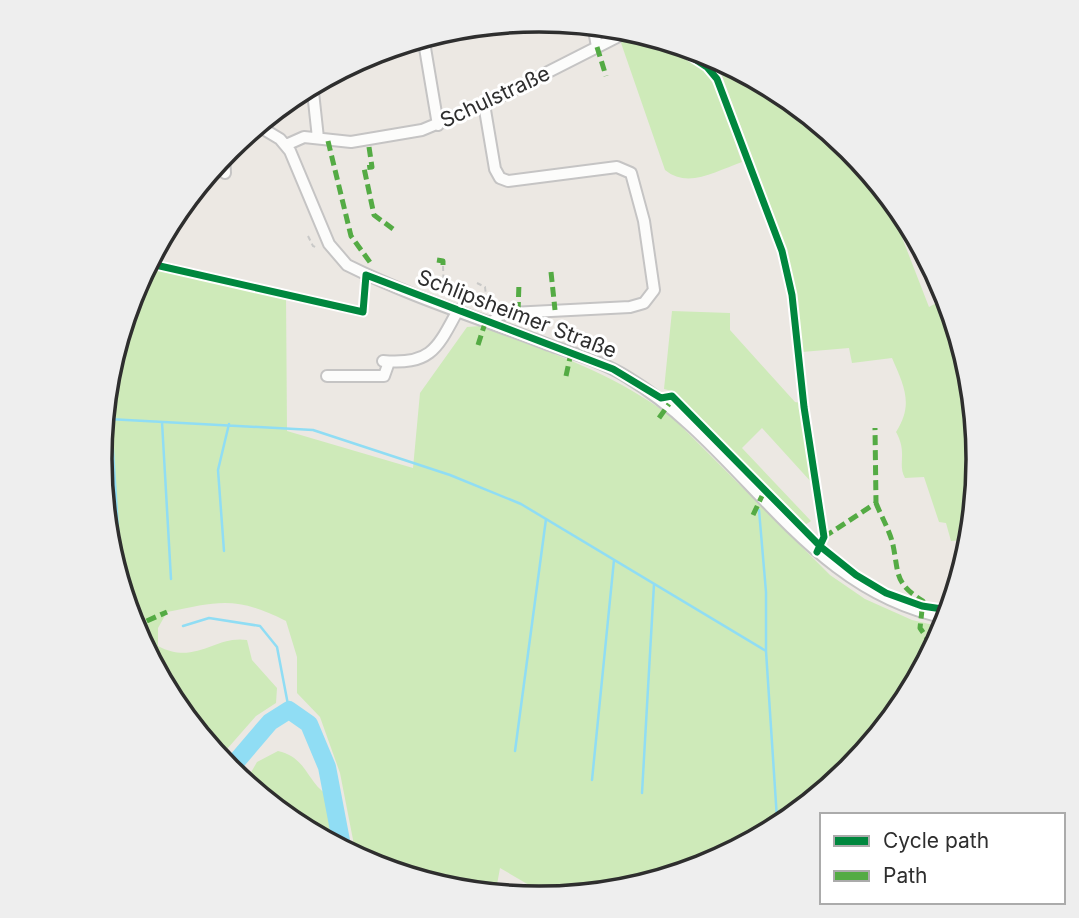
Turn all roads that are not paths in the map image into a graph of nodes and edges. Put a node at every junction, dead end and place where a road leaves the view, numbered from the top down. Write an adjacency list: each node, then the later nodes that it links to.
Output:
1 (595, 35): 4 (street)
2 (614, 38): 4 (street, Schulstraße)
3 (425, 47): 7 (street)
4 (597, 47): 6 (street, Schulstraße)
5 (314, 97): 9 (street)
6 (484, 104): 7 (street, Schulstraße); 14 (street)
7 (438, 125): 9 (street, Schulstraße)
8 (266, 131): 10 (street, Schlipsheimer Straße)
9 (318, 138): 10 (street, Schulstraße)
10 (286, 145): 13 (street, Schlipsheimer Straße)
11 (225, 170): 12 (street)
12 (225, 173)
13 (458, 310): 14 (street, Schlipsheimer Straße); 15 (street)
14 (492, 323): 16 (street, Schlipsheimer Straße)
15 (327, 376)
16 (937, 616)

